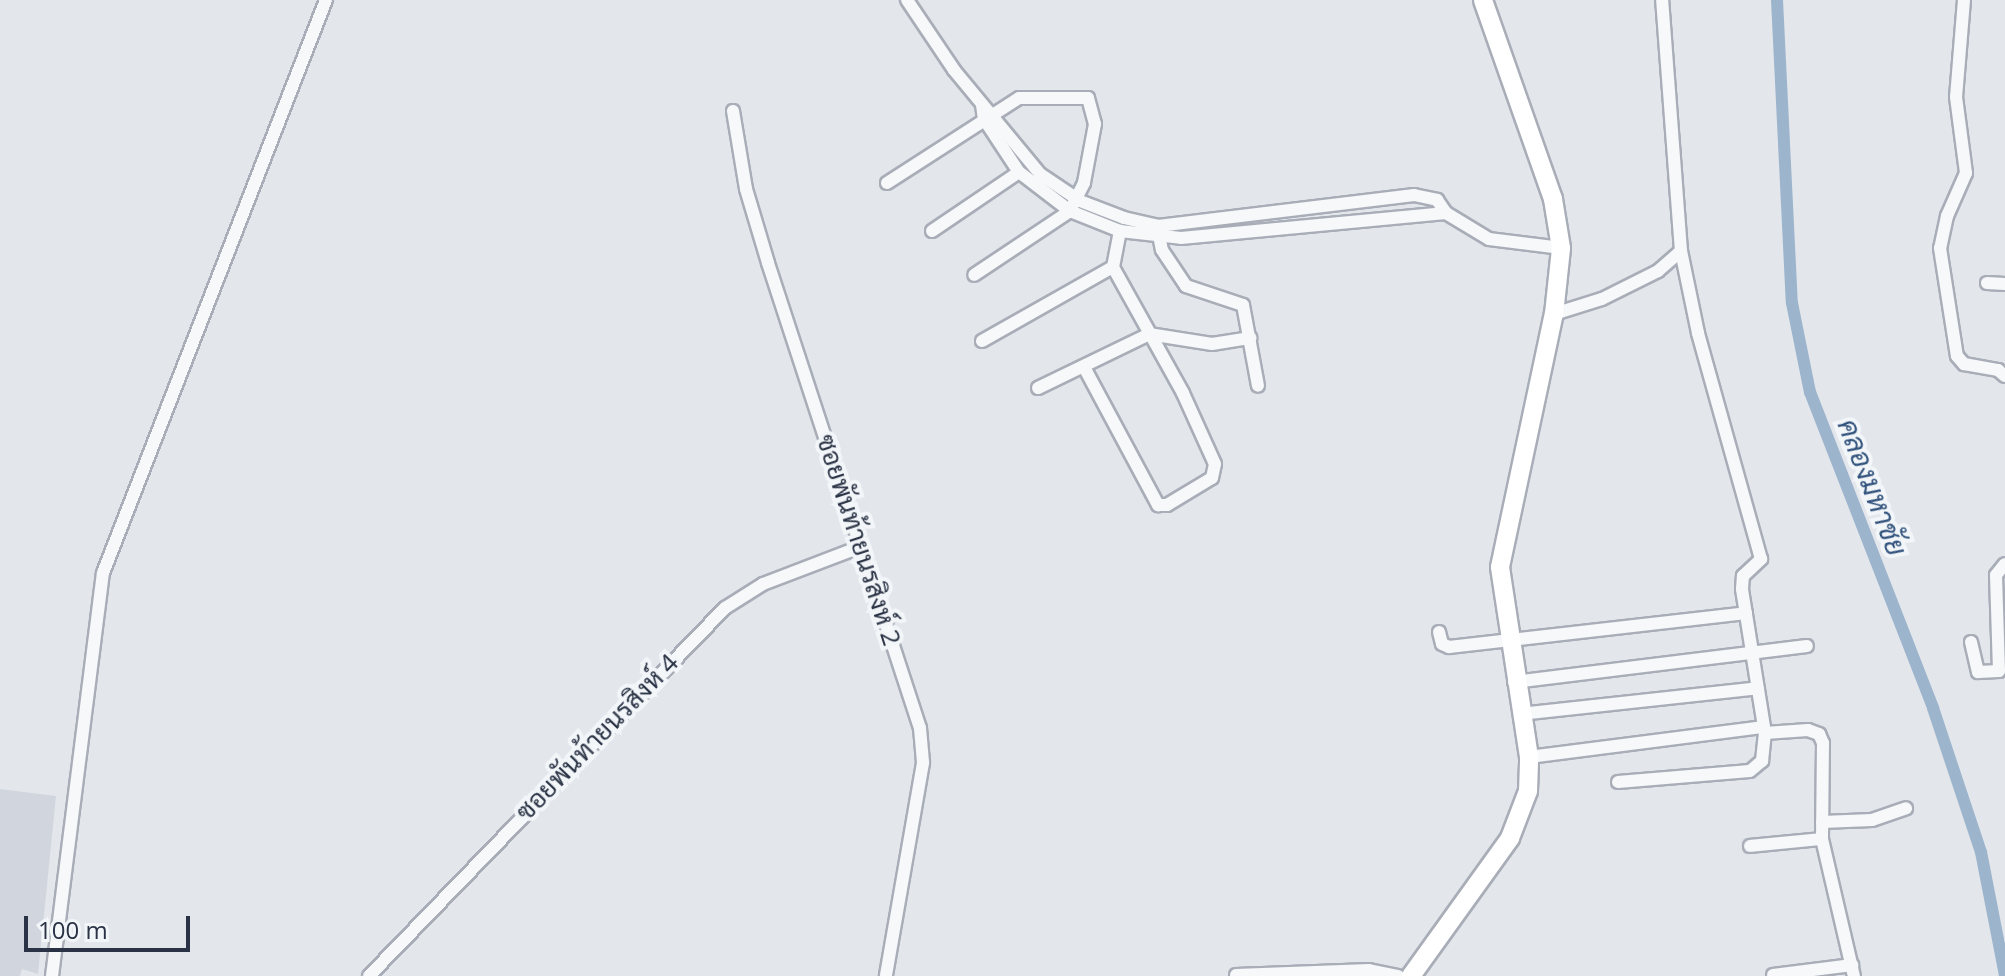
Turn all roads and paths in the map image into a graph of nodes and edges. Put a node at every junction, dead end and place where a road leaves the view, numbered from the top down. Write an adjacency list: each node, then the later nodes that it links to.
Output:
1 (326, 0): 52 (street)
2 (907, 0): 7 (street)
3 (1483, 0): 16 (street)
4 (1662, 0): 17 (street)
5 (1964, 0): 27 (street)
6 (733, 111): 30 (street, ซอยพันท้ายนรสิงห์ 2)
7 (988, 116): 8 (street); 9 (street); 10 (street); 10 (street)
8 (1019, 172): 11 (street); 13 (street)
9 (887, 183)
10 (1076, 198): 11 (street); 15 (street)
11 (1070, 211): 14 (street); 19 (street)
12 (1446, 213): 15 (street); 15 (street); 16 (street)
13 (932, 231)
14 (1120, 231): 15 (street); 18 (street)
15 (1158, 232): 24 (street)
16 (1561, 248): 22 (street)
17 (1681, 251): 22 (street); 33 (street)
18 (1113, 267): 23 (street); 25 (street)
19 (974, 275)
20 (1987, 283): 21 (street)
21 (2005, 284)
22 (1554, 314): 35 (street)
23 (1149, 334): 24 (street); 26 (street); 26 (street)
24 (1251, 338): 28 (street)
25 (982, 341)
26 (1084, 367): 29 (street)
27 (2005, 376)
28 (1258, 386)
29 (1038, 388)
30 (860, 547): 53 (street, ซอยพันท้ายนรสิงห์ 4); 54 (street, ซอยพันท้ายนรสิงห์ 2)
31 (2005, 564): 32 (street)
32 (2002, 611): 36 (street)
33 (1746, 613): 35 (street); 38 (street)
34 (1439, 632): 35 (street)
35 (1507, 638): 39 (street)
36 (1971, 642)
37 (1807, 646): 38 (street)
38 (1754, 654): 39 (street); 40 (street)
39 (1514, 682): 41 (street)
40 (1758, 688): 41 (street); 42 (street)
41 (1520, 714): 43 (street)
42 (1764, 730): 43 (street); 44 (street); 46 (street)
43 (1529, 757): 56 (street)
44 (1618, 782)
45 (1906, 808): 46 (street)
46 (1822, 822): 47 (street)
47 (1822, 839): 48 (street); 49 (street)
48 (1750, 846)
49 (1853, 970): 51 (street)
50 (1236, 975): 55 (street)
51 (1773, 975)
52 (52, 976)
53 (369, 976)
54 (886, 976)
55 (1398, 976)
56 (1411, 976)

